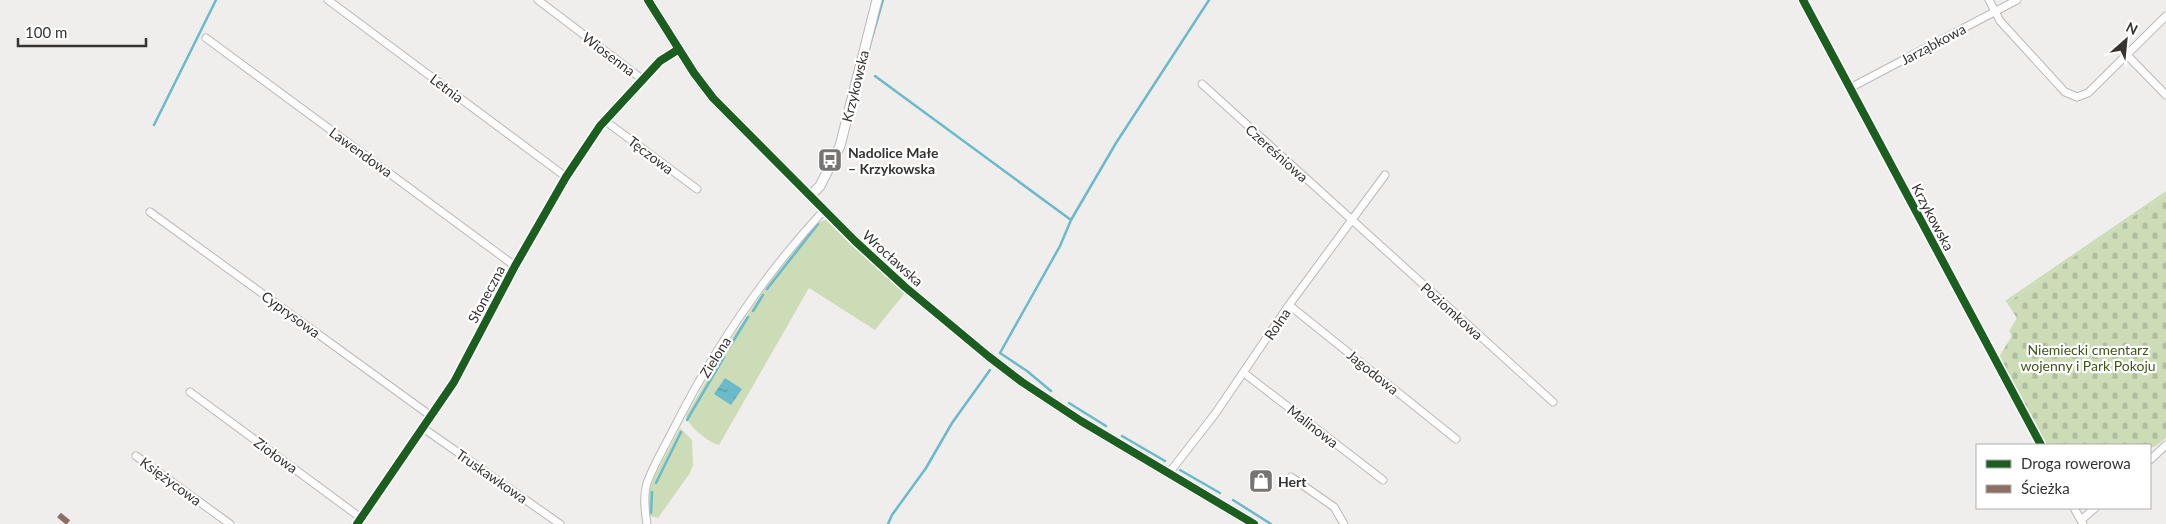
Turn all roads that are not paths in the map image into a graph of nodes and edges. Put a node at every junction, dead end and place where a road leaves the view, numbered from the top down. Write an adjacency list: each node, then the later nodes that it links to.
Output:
1 (328, 0): 19 (street, Letnia)
2 (538, 0): 13 (street, Wiosenna)
3 (648, 0): 11 (street, Wrocławska)
4 (877, 0): 21 (street, Krzykowska)
5 (1803, 0): 15 (street, Krzykowska)
6 (1989, 0): 8 (street)
7 (2017, 0): 8 (street, Jarząbkowa)
8 (1995, 11): 12 (street); 15 (street, Jarząbkowa)
9 (2166, 16): 12 (street)
10 (206, 38): 25 (street, Lawendowa)
11 (679, 49): 13 (street, Wiosenna); 21 (street, Wrocławska)
12 (2126, 54): 16 (street)
13 (642, 79): 17 (street, Słoneczna)
14 (1202, 84): 24 (street, Czereśniowa)
15 (1850, 88): 33 (street, Krzykowska)
16 (2166, 95)
17 (604, 120): 19 (street, Słoneczna); 20 (street, Tęczowa)
18 (1385, 176): 24 (street, Rolna)
19 (566, 177): 25 (street, Słoneczna)
20 (697, 189)
21 (811, 195): 22 (street, Wrocławska)
22 (824, 209): 37 (street, Wrocławska); 46 (street, Zielona)
23 (150, 212): 30 (street, Cyprysowa)
24 (1352, 221): 26 (street, Rolna); 29 (street, Poziomkowa)
25 (515, 266): 30 (street, Słoneczna)
26 (1289, 305): 27 (street, Rolna); 32 (street, Jagodowa)
27 (1244, 373): 37 (street, Rolna); 39 (street, Malinowa)
28 (190, 392): 42 (street, Ziołowa)
29 (1553, 402)
30 (431, 416): 31 (street, Słoneczna)
31 (423, 428): 42 (street, Słoneczna); 45 (street, Truskawkowa)
32 (1456, 439)
33 (2040, 444)
34 (2166, 445): 36 (street)
35 (136, 456): 44 (street, Księżycowa)
36 (2151, 459)
37 (1172, 475): 47 (street, Wrocławska)
38 (1291, 477): 48 (street)
39 (1383, 480)
40 (2075, 509): 43 (street)
41 (2094, 509): 43 (street)
42 (359, 521)
43 (2082, 522)
44 (230, 524)
45 (560, 524)
46 (647, 524)
47 (1254, 524)
48 (1344, 524)

